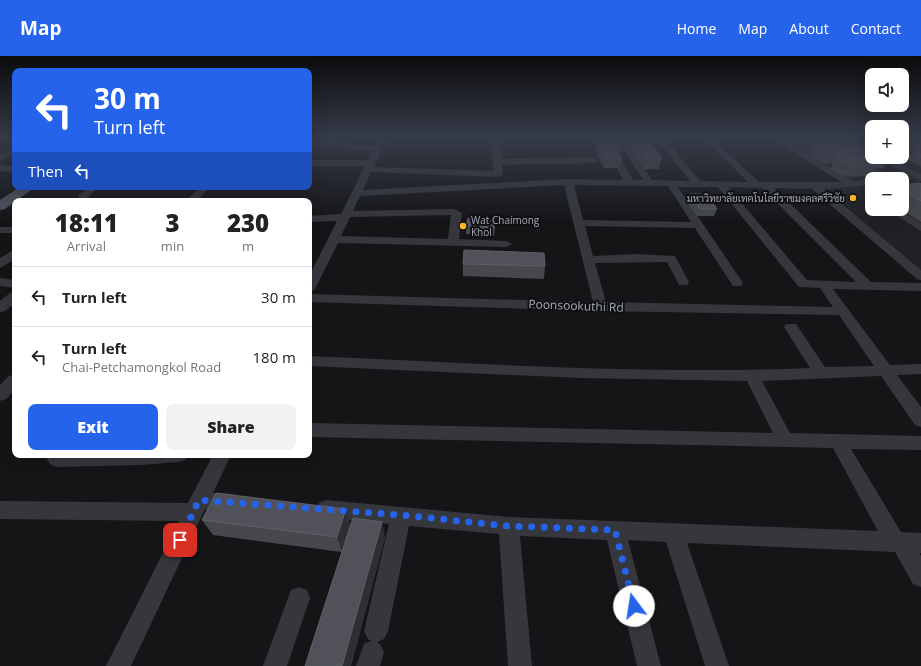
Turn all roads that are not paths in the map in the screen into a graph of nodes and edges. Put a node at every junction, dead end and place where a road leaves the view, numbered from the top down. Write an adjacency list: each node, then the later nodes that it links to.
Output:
1 (358, 165): 9 (street)
2 (497, 165): 12 (street)
3 (620, 165): 16 (street)
4 (638, 165): 17 (street)
5 (682, 165): 19 (street)
6 (739, 165): 22 (street)
7 (821, 165): 23 (street)
8 (896, 165): 13 (street)
9 (369, 166): 12 (street); 30 (street)
10 (0, 168): 11 (street)
11 (12, 169)
12 (498, 174): 24 (street)
13 (920, 178): 14 (street)
14 (909, 179)
15 (568, 182): 16 (street); 24 (street); 40 (street)
16 (629, 182): 17 (street)
17 (649, 183): 18 (street)
18 (671, 183): 19 (street); 41 (street)
19 (696, 183): 21 (street)
20 (865, 183): 23 (street)
21 (720, 184): 22 (street); 57 (street)
22 (760, 184): 25 (street); 58 (street)
23 (851, 184): 25 (street)
24 (498, 185): 30 (street)
25 (814, 185): 51 (street)
26 (12, 188): 31 (main road)
27 (24, 190): 33 (main road)
28 (90, 190): 32 (street)
29 (201, 190): 35 (street)
30 (356, 193): 37 (street)
31 (0, 195)
32 (83, 196)
33 (12, 198)
34 (12, 198): 36 (main road)
35 (194, 198)
36 (0, 206)
37 (345, 216): 39 (street); 45 (street); 46 (street)
38 (902, 216): 42 (street)
39 (312, 219)
40 (579, 223): 41 (street); 49 (street)
41 (699, 225): 55 (street)
42 (921, 228)
43 (0, 230): 44 (street)
44 (12, 230)
45 (333, 239): 46 (street); 54 (street)
46 (453, 242): 47 (street)
47 (506, 244)
48 (12, 255): 50 (street)
49 (588, 260): 53 (street); 62 (street)
50 (0, 264)
51 (921, 276)
52 (0, 282): 56 (street)
53 (683, 282)
54 (312, 283)
55 (737, 283)
56 (12, 284)
57 (824, 285): 58 (street); 64 (street)
58 (867, 285): 59 (street)
59 (921, 287)
60 (12, 298): 63 (street)
61 (312, 298): 62 (street, Poonsookuthi Rd)
62 (601, 306): 64 (street, Poonsookuthi Rd)
63 (0, 308)
64 (843, 311): 68 (street)
65 (791, 327): 69 (street)
66 (312, 361): 70 (street)
67 (921, 369): 68 (street)
68 (886, 371): 69 (street); 73 (street)
69 (821, 373): 70 (street)
70 (752, 376): 75 (street)
71 (12, 383): 72 (street)
72 (0, 395)
73 (921, 420)
74 (312, 430): 75 (street)
75 (786, 440): 76 (street)
76 (837, 440): 77 (street); 89 (street)
77 (921, 443)
78 (141, 458): 80 (street)
79 (220, 458): 82 (street)
80 (56, 459)
81 (254, 504): 82 (street)
82 (196, 506): 84 (street); 93 (street)
83 (308, 508): 85 (street)
84 (0, 510)
85 (401, 515): 86 (street); 92 (street)
86 (509, 526): 87 (street); 95 (street)
87 (615, 530): 88 (street); 96 (street)
88 (674, 534): 89 (street); 97 (street)
89 (906, 543): 90 (street)
90 (921, 576)
91 (300, 598): 94 (street)
92 (372, 650)
93 (118, 666)
94 (275, 666)
95 (520, 666)
96 (649, 666)
97 (717, 666)

